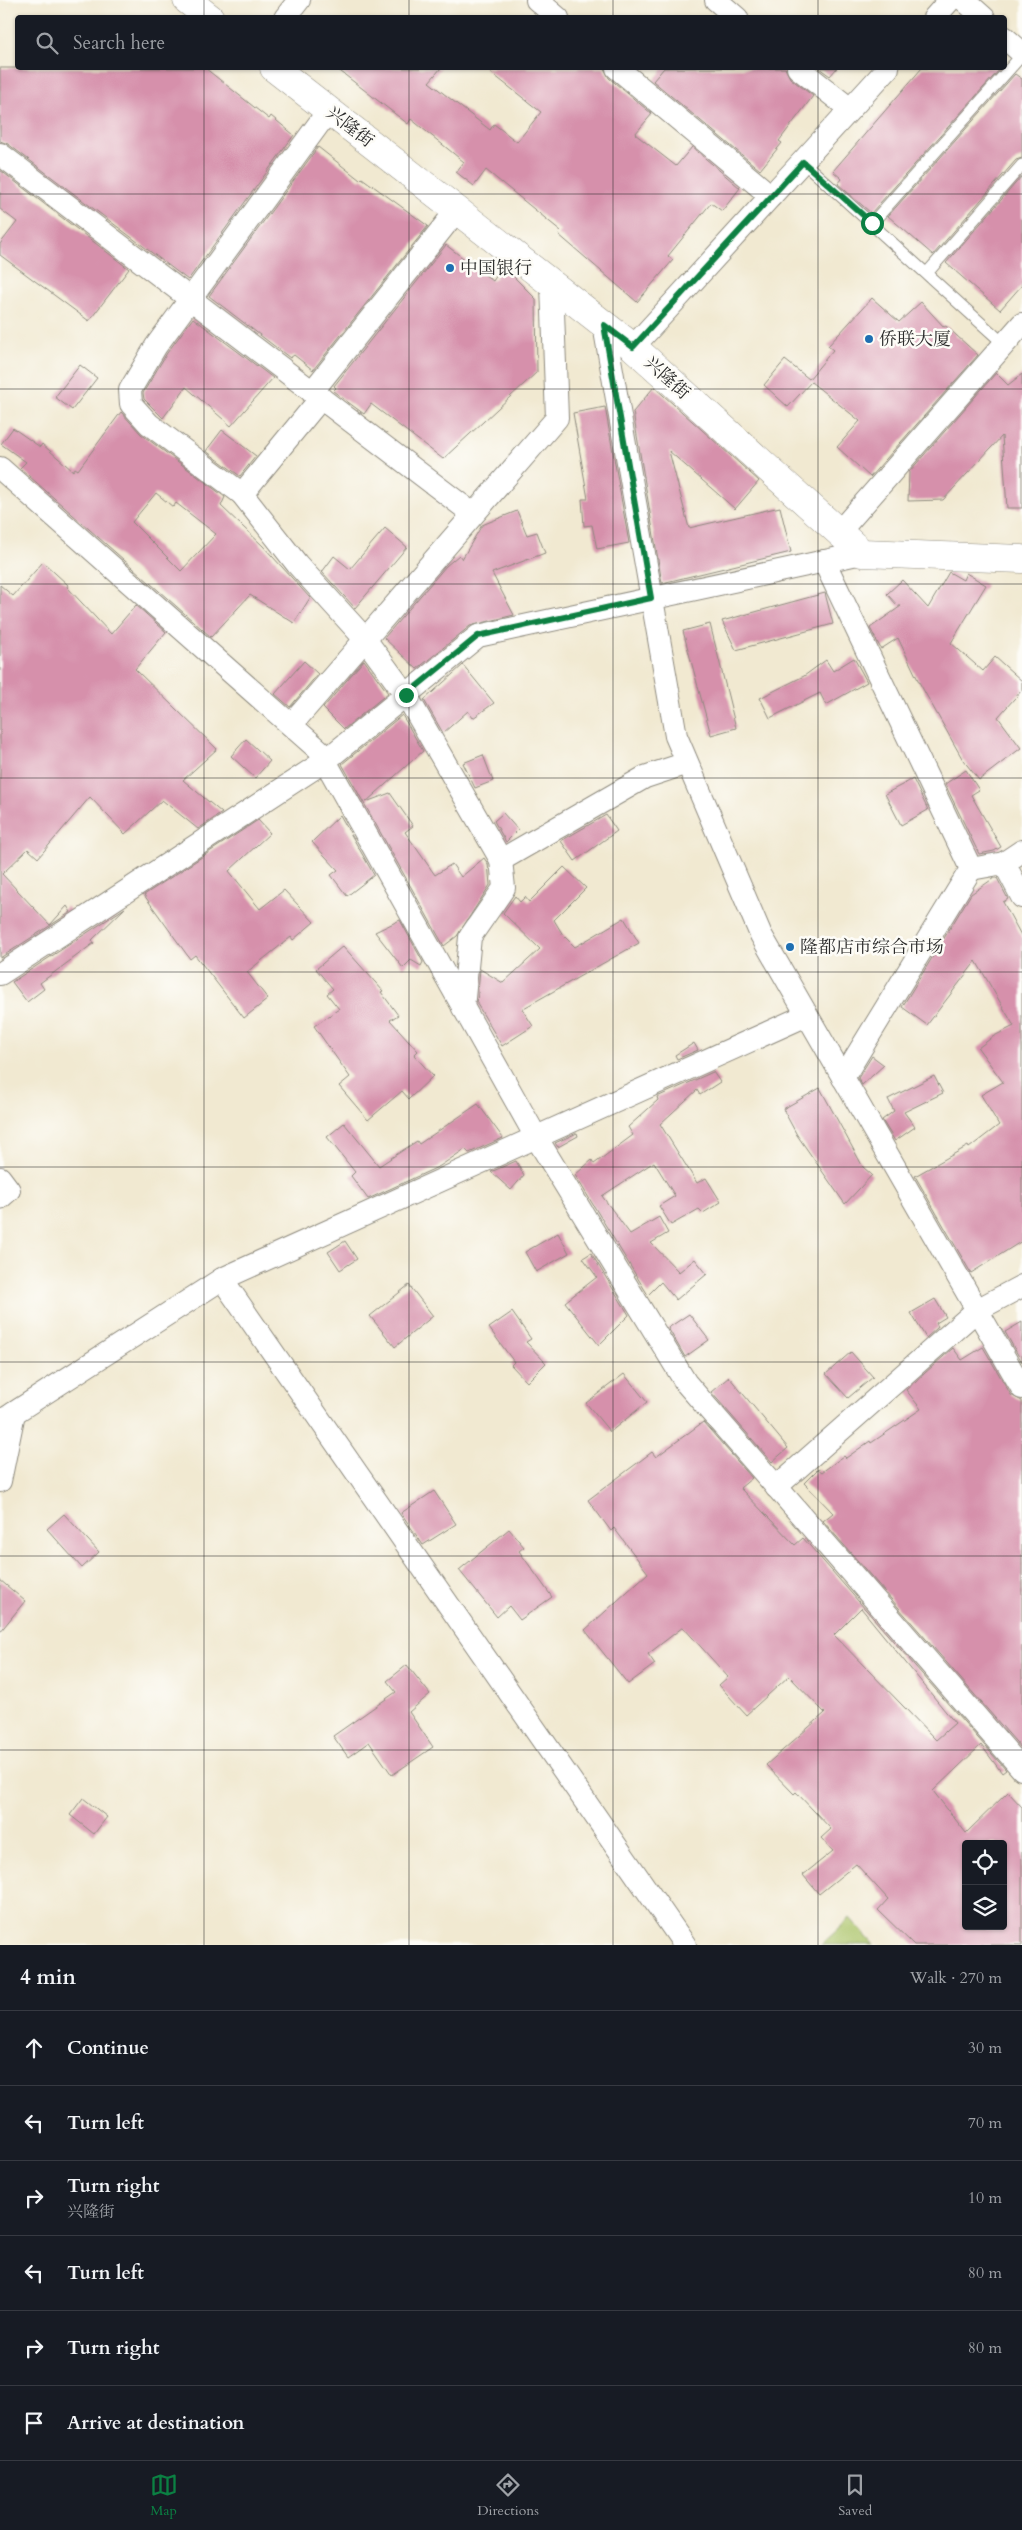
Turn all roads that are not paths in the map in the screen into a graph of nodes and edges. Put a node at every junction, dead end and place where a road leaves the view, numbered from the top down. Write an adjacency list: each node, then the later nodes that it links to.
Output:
1 (187, 0): 7 (street)
2 (299, 0): 8 (street)
3 (537, 0): 9 (street)
4 (716, 0): 10 (street)
5 (950, 0): 11 (street)
6 (964, 0): 12 (street)
7 (206, 15)
8 (286, 15)
9 (554, 15)
10 (734, 15)
11 (937, 15)
12 (981, 15)
13 (1007, 40): 14 (street)
14 (1022, 54): 26 (lane)
15 (277, 70): 19 (street, 兴隆街)
16 (619, 70): 24 (street)
17 (800, 70): 20 (street)
18 (886, 70): 20 (street)
19 (329, 110): 25 (street, 兴隆街); 29 (street)
20 (850, 110): 22 (street)
21 (0, 154): 29 (street)
22 (803, 162): 24 (street); 26 (lane)
23 (1022, 165): 27 (lane)
24 (771, 196): 33 (street)
25 (457, 210): 28 (street, 兴隆街); 34 (street)
26 (872, 223): 27 (lane)
27 (927, 273): 32 (lane)
28 (552, 285): 31 (street, 兴隆街); 37 (street)
29 (191, 299): 34 (street); 36 (street)
30 (1022, 324): 32 (street)
31 (604, 325): 33 (street, 兴隆街); 42 (street)
32 (1004, 344): 38 (street)
33 (633, 347): 38 (street, 兴隆街)
34 (316, 395): 36 (street); 37 (street)
35 (5, 481): 45 (street)
36 (242, 494): 43 (street)
37 (473, 514): 43 (street)
38 (839, 532): 39 (street, 兴隆街)
39 (862, 553): 40 (street); 41 (street)
40 (1022, 559)
41 (824, 561): 42 (street); 50 (street)
42 (651, 598): 44 (street); 47 (street)
43 (365, 639): 44 (street); 45 (street)
44 (406, 695): 46 (street); 49 (street)
45 (291, 725): 46 (street)
46 (325, 761): 52 (street); 53 (street)
47 (687, 763): 49 (street); 54 (street)
48 (1013, 857): 50 (street); 51 (street)
49 (501, 860): 53 (street)
50 (971, 868): 55 (street)
51 (1022, 897)
52 (0, 974)
53 (463, 1008): 56 (street)
54 (807, 1015): 55 (street); 56 (street)
55 (843, 1078): 61 (street)
56 (536, 1137): 59 (street); 65 (street)
57 (0, 1178): 58 (street)
58 (0, 1198)
59 (222, 1280): 63 (street); 67 (street)
60 (1022, 1286): 61 (street)
61 (977, 1310): 62 (street); 65 (street)
62 (1022, 1388)
63 (7, 1418): 64 (street)
64 (0, 1482)
65 (776, 1487): 66 (street)
66 (1022, 1769)
67 (685, 1945)

